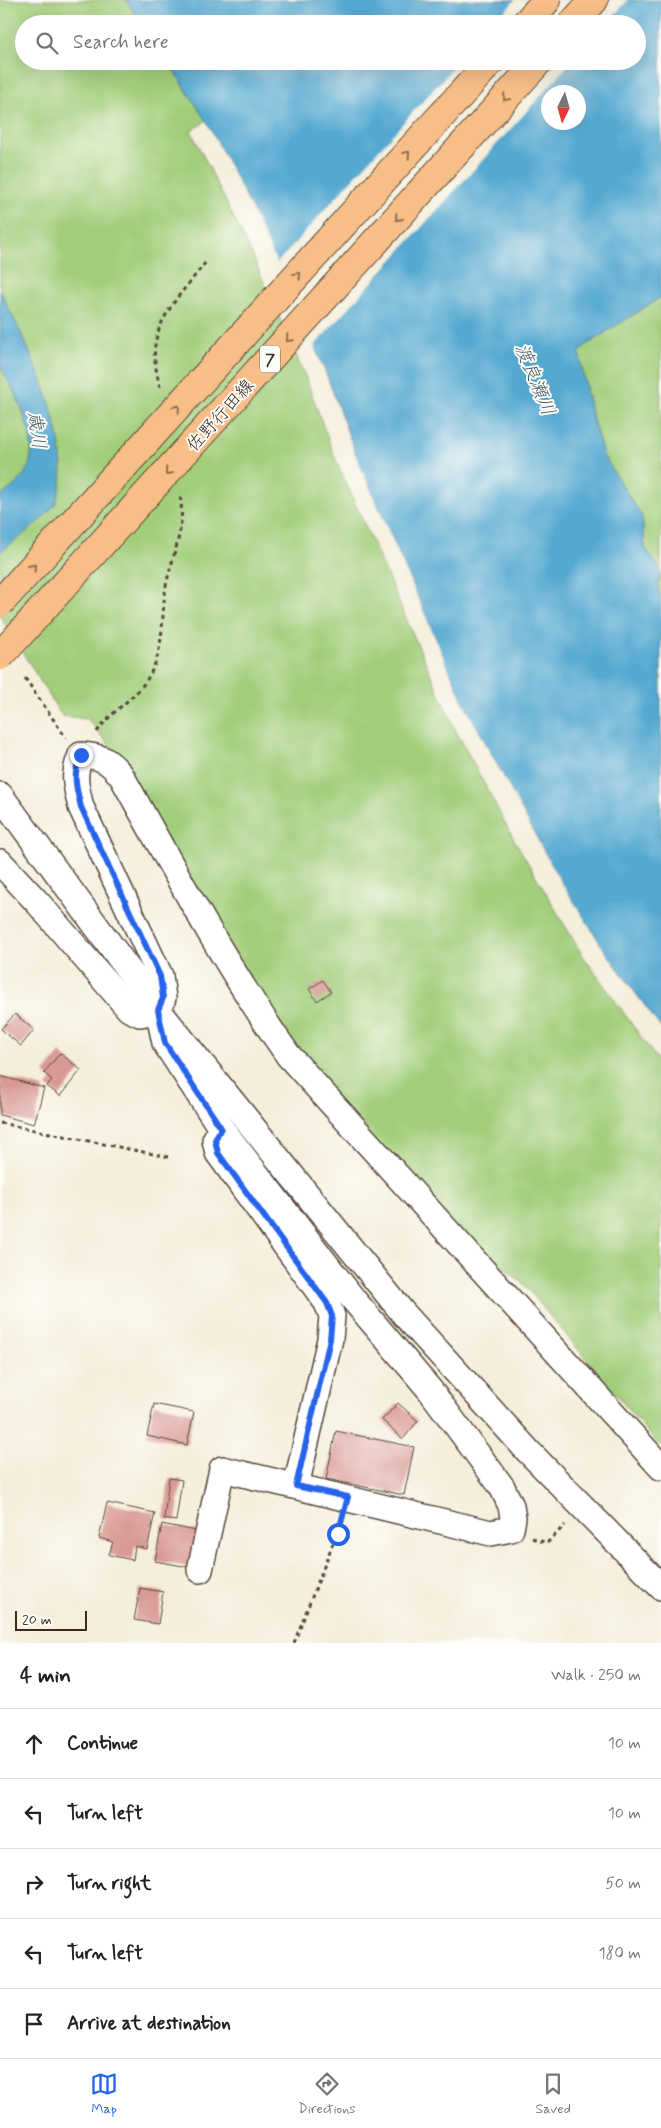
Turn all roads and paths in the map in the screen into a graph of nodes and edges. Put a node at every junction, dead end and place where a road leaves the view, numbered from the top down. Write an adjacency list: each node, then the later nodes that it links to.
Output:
1 (547, 0): 3 (main road)
2 (594, 0): 4 (main road)
3 (533, 15)
4 (580, 15)
5 (484, 70): 7 (main road, 佐野行田線 / 7, one-way to 5, bridge)
6 (531, 70): 8 (main road, 佐野行田線 / 7, one-way to 8, bridge)
7 (0, 603)
8 (0, 656)
9 (25, 678): 10 (path)
10 (81, 755): 13 (street); 17 (street)
11 (0, 795): 13 (street)
12 (0, 862): 13 (street)
13 (158, 1010): 15 (street); 23 (street)
14 (0, 1123): 16 (path)
15 (221, 1128): 18 (street); 19 (street)
16 (168, 1158)
17 (661, 1467)
18 (296, 1486): 19 (street); 22 (street)
19 (348, 1497): 24 (path)
20 (568, 1522): 21 (path)
21 (547, 1542)
22 (200, 1570)
23 (661, 1587)
24 (294, 1643)

